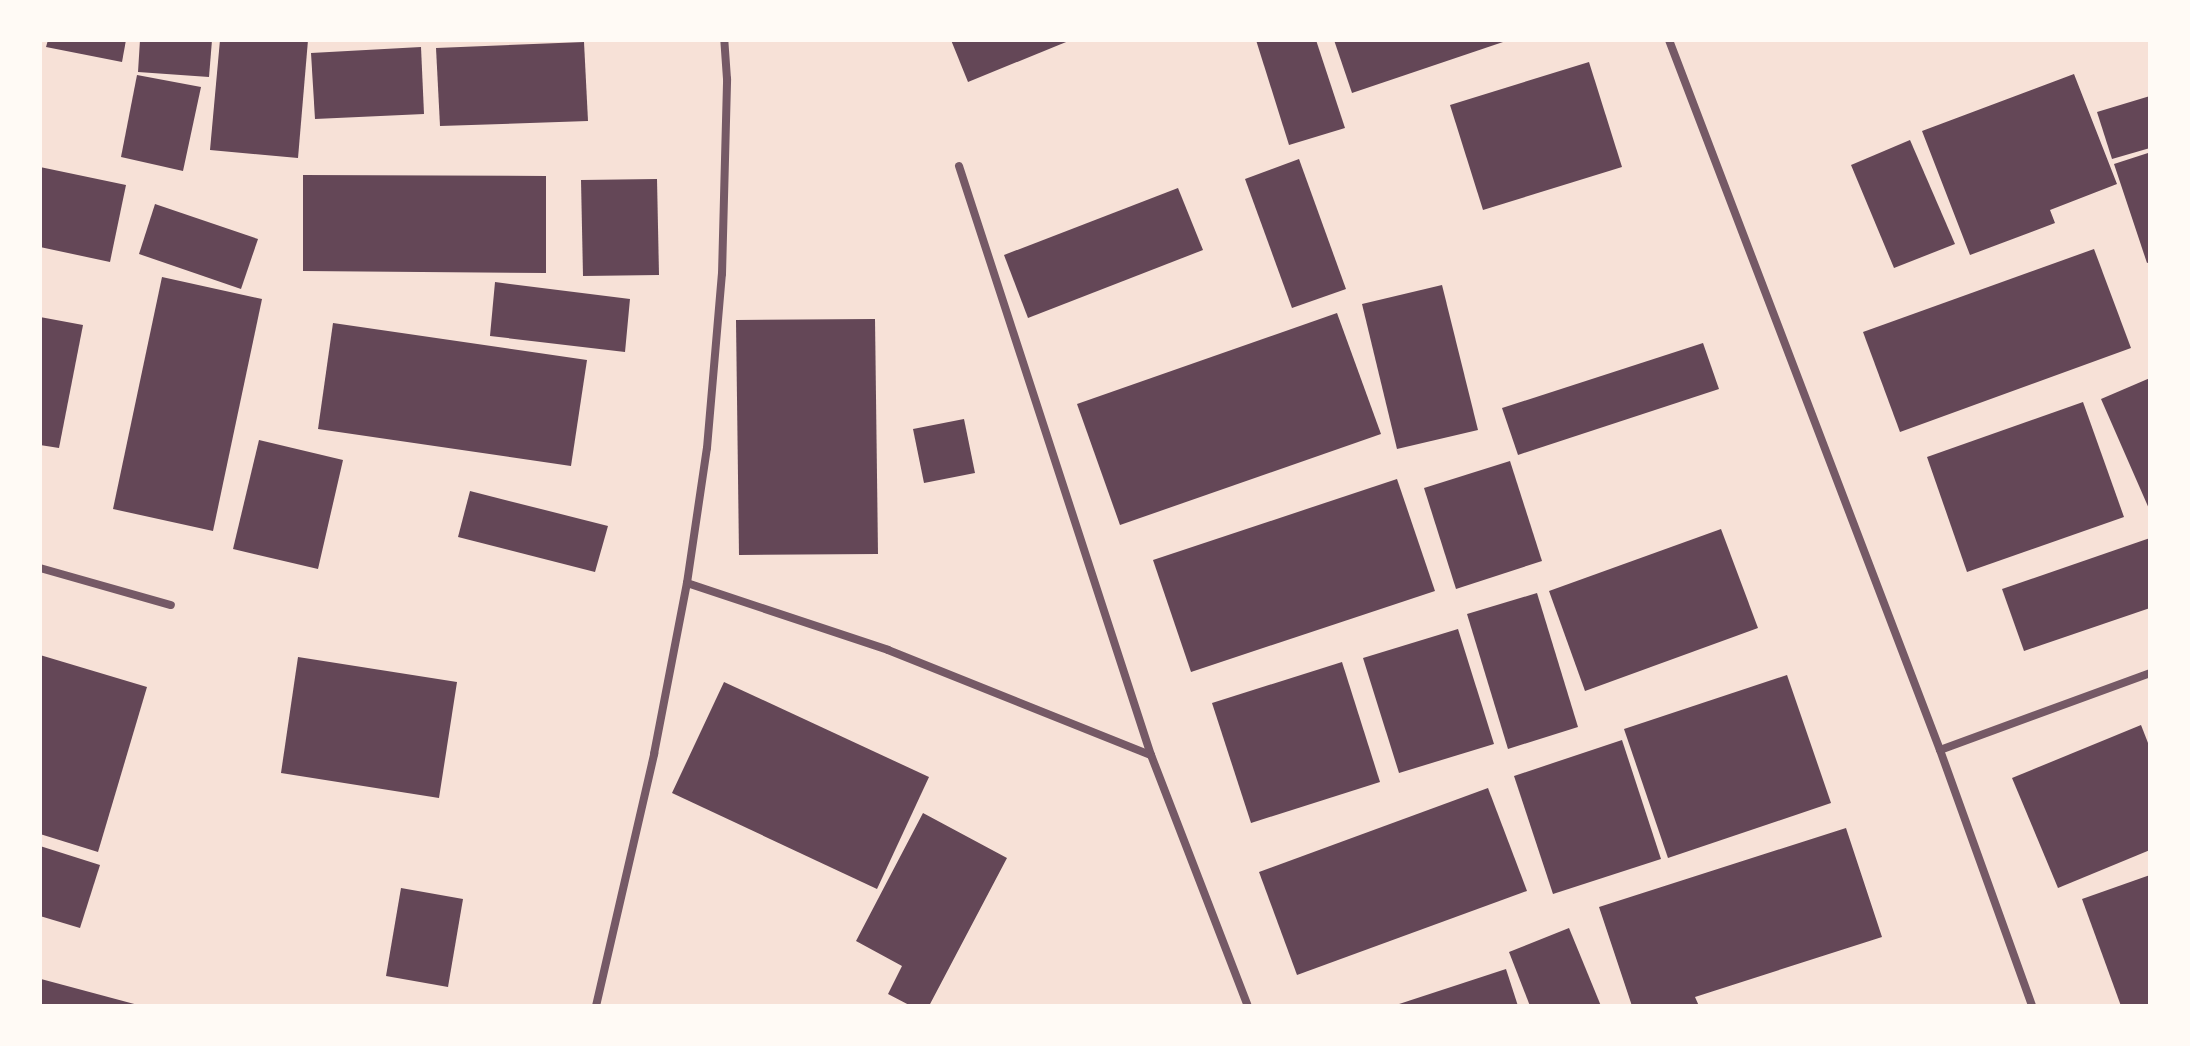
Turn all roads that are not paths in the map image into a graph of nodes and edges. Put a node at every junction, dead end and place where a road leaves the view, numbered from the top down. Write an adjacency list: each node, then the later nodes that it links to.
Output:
1 (724, 40): 5 (street)
2 (1669, 40): 8 (street)
3 (959, 166): 9 (street)
4 (40, 568): 6 (street)
5 (687, 583): 9 (street); 10 (street)
6 (171, 605)
7 (2150, 673): 8 (street)
8 (1940, 750): 12 (street)
9 (1151, 755): 11 (street)
10 (596, 1006)
11 (1248, 1006)
12 (2032, 1006)

